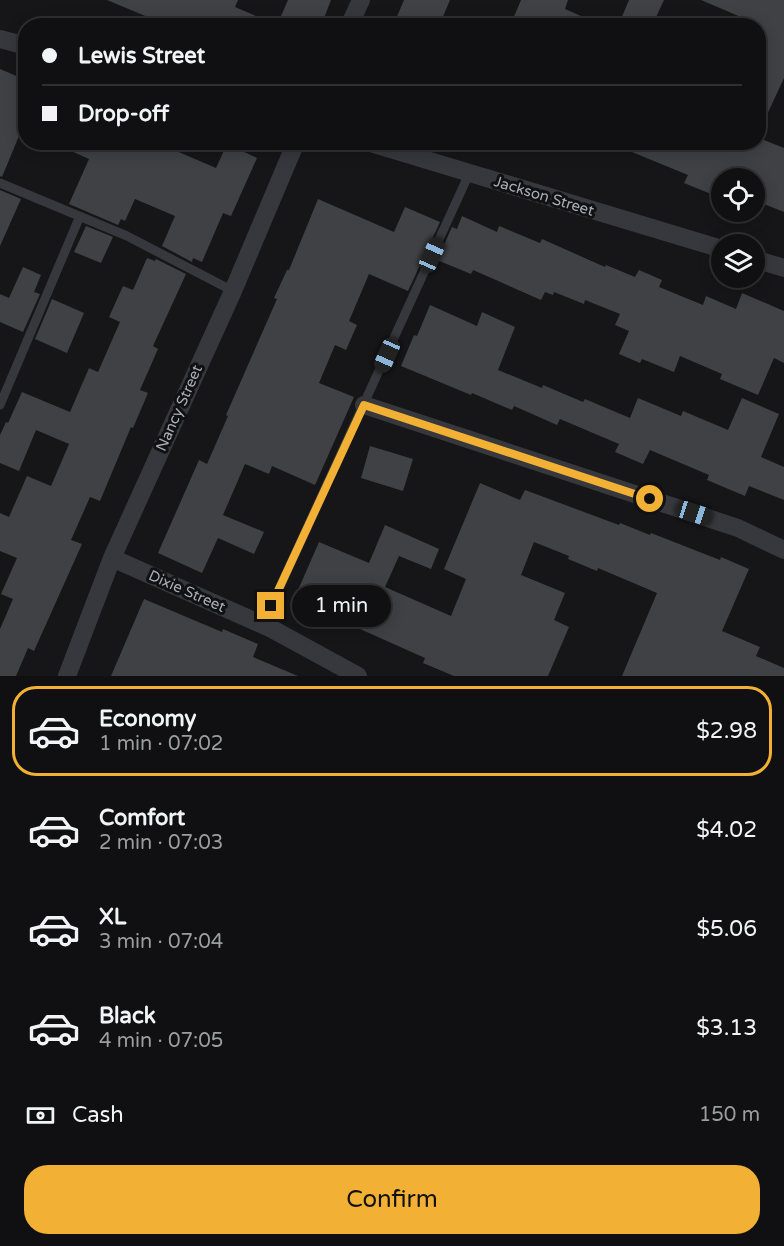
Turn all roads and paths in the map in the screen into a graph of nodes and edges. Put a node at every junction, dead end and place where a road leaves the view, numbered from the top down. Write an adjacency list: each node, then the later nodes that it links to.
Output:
1 (361, 0): 2 (street)
2 (353, 18)
3 (0, 39): 4 (street)
4 (18, 44)
5 (293, 150): 13 (street, Nancy Street)
6 (392, 150): 7 (street, Jackson Street)
7 (469, 174): 10 (street, Jackson Street); 15 (lane)
8 (0, 183): 9 (lane)
9 (80, 216): 13 (lane); 14 (lane)
10 (711, 246)
11 (765, 262): 12 (street)
12 (784, 268)
13 (233, 291): 17 (street, Nancy Street)
14 (0, 405)
15 (364, 405): 16 (street); 18 (lane)
16 (784, 550)
17 (112, 558): 18 (street, Dixie Street); 19 (street, Nancy Street)
18 (263, 624): 20 (street, Dixie Street)
19 (67, 676)
20 (357, 676)

